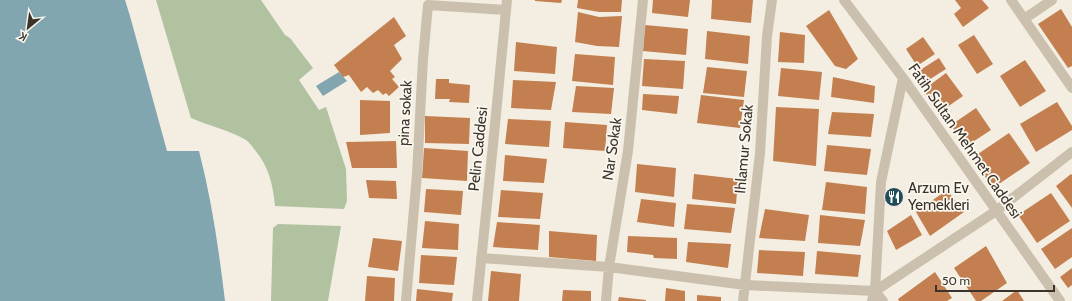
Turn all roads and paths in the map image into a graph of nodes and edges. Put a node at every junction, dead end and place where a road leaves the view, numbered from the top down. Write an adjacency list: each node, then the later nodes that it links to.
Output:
1 (643, 0): 13 (street, Nar Sokak)
2 (772, 0): 14 (street, Ihlamur Sokak)
3 (844, 0): 8 (street, Fatih Sultan Mehmet Caddesi)
4 (1011, 0): 7 (street)
5 (1052, 0): 7 (street)
6 (506, 5): 12 (street, Pelin Caddesi); 16 (street, pina sokak)
7 (1024, 19): 9 (street)
8 (903, 78): 11 (street, Fatih Sultan Mehmet Caddesi); 15 (street)
9 (1072, 88)
10 (1072, 152): 11 (street)
11 (996, 211): 15 (street); 22 (street, Fatih Sultan Mehmet Caddesi)
12 (481, 258): 13 (street); 17 (street, Pelin Caddesi)
13 (609, 267): 14 (street); 18 (street, Nar Sokak)
14 (745, 285): 15 (street); 19 (street, Ihlamur Sokak)
15 (875, 291): 20 (street); 21 (street)
16 (406, 301)
17 (477, 301)
18 (606, 301)
19 (744, 301)
20 (872, 301)
21 (883, 301)
22 (1060, 301)

